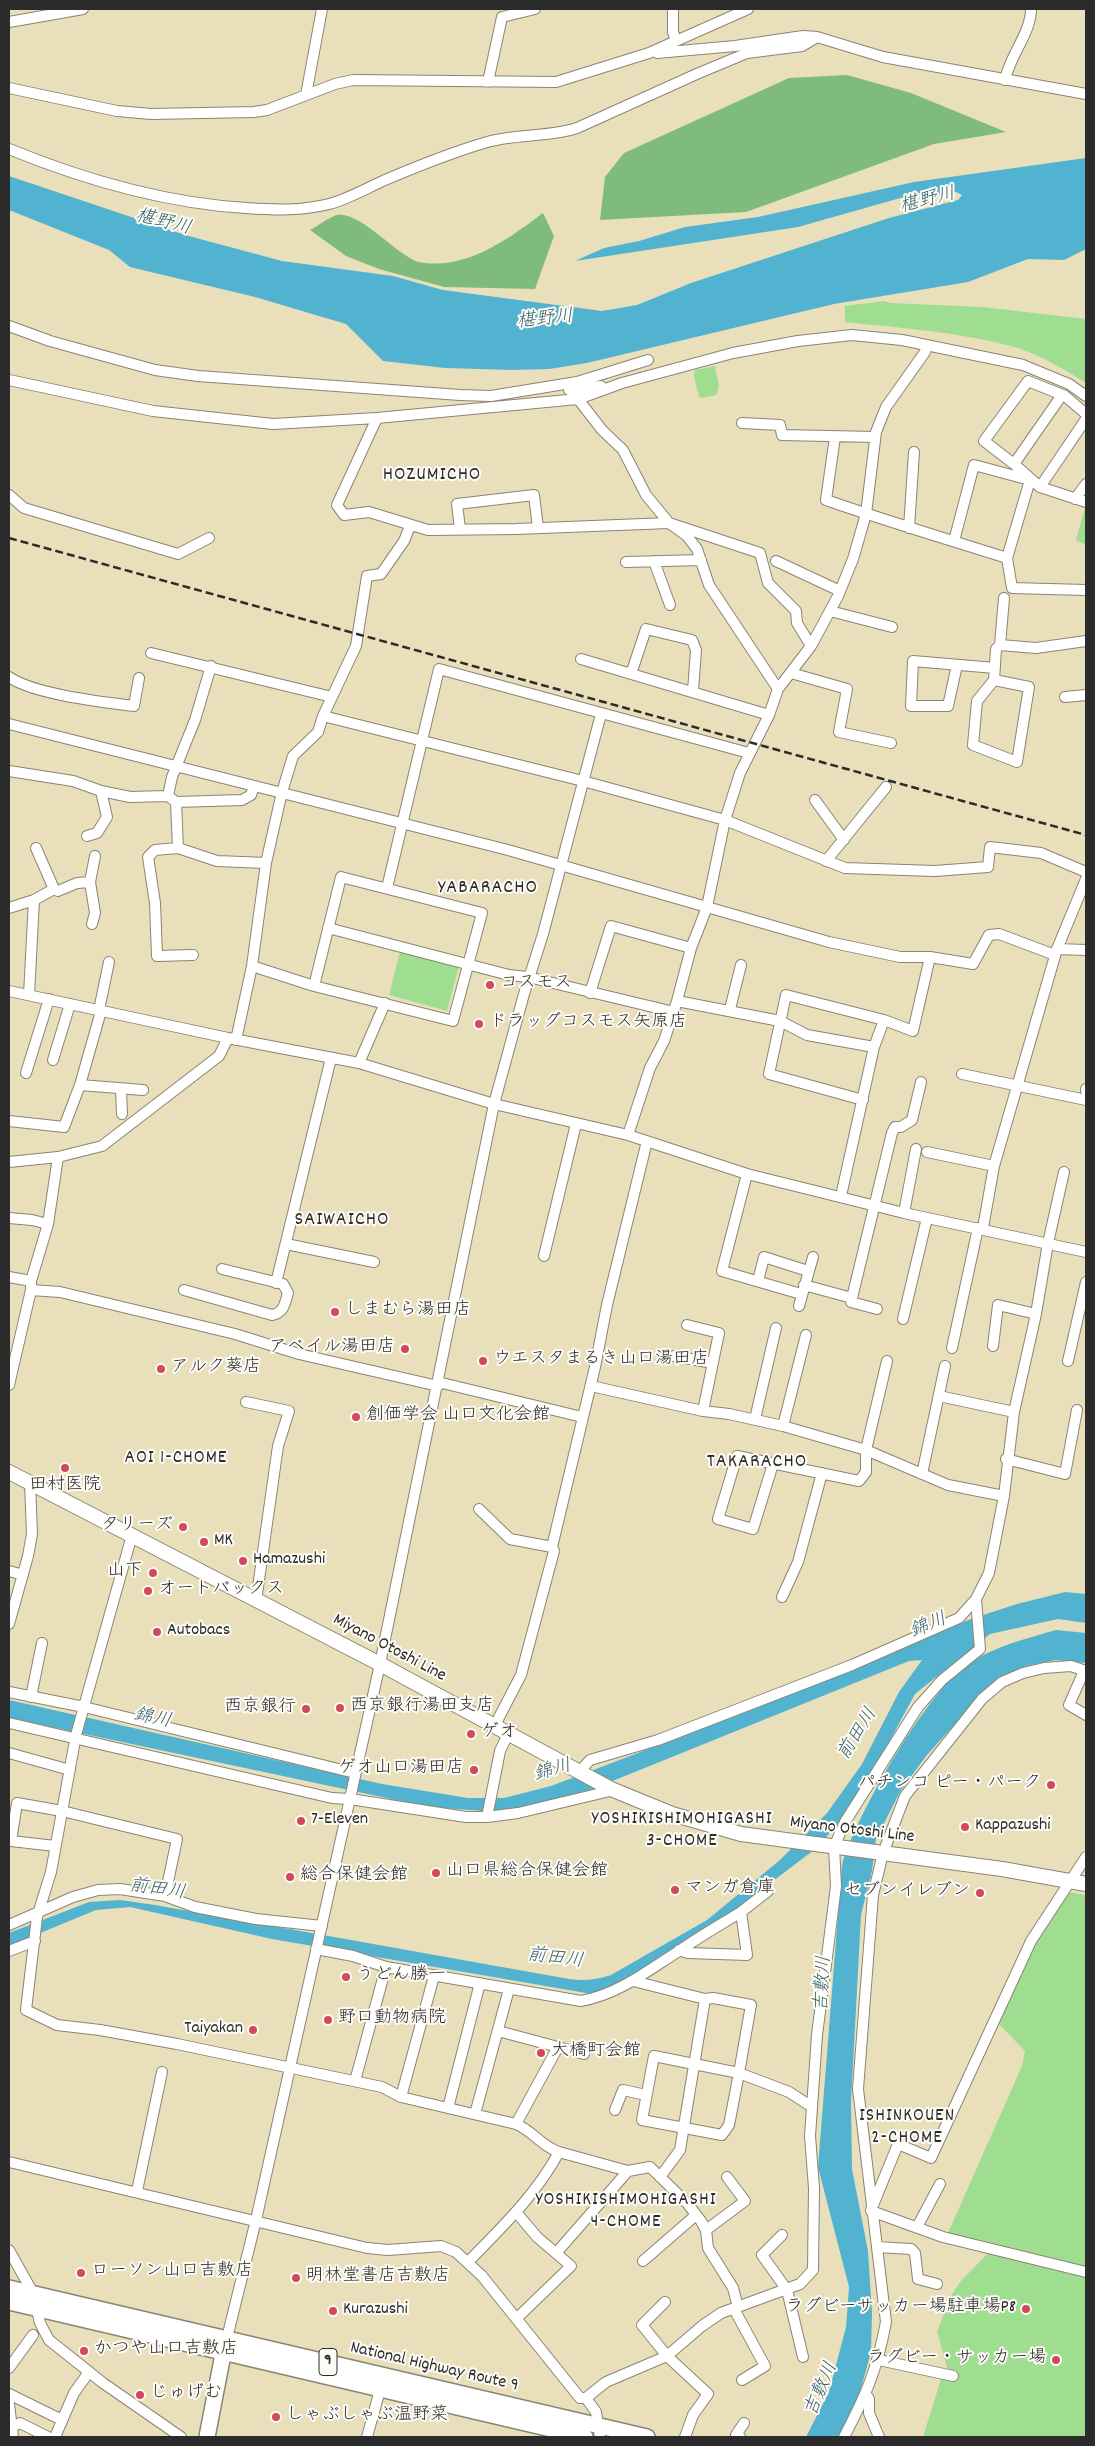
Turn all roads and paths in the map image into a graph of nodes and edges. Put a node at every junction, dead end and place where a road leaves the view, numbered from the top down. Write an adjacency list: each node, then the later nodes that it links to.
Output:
1 (83, 9): 7 (street)
2 (322, 9): 15 (street)
3 (535, 9): 12 (street)
4 (674, 9): 9 (street)
5 (748, 9): 9 (street)
6 (1031, 9): 11 (street)
7 (9, 22)
8 (817, 37): 10 (street); 11 (street); 16 (street)
9 (676, 41): 10 (street)
10 (649, 53): 12 (street)
11 (1005, 80): 14 (street)
12 (488, 82): 15 (street)
13 (9, 88): 15 (street)
14 (1086, 91)
15 (306, 95)
16 (9, 149)
17 (9, 326): 22 (street)
18 (926, 345): 21 (street); 24 (street); 31 (street)
19 (648, 360): 22 (street)
20 (9, 380): 27 (street)
21 (622, 382): 22 (street); 25 (street)
22 (515, 393)
23 (1062, 395): 26 (street); 33 (street); 33 (street)
24 (1086, 396)
25 (578, 399): 27 (street); 41 (street)
26 (1086, 414)
27 (377, 418): 42 (street)
28 (1086, 419): 36 (street)
29 (742, 423): 30 (street)
30 (835, 437): 31 (street); 40 (street)
31 (875, 437): 40 (street)
32 (914, 452): 44 (street)
33 (1014, 464): 34 (street)
34 (1030, 480): 36 (street); 47 (street); 48 (street)
35 (1086, 484): 38 (street)
36 (1040, 487): 38 (street)
37 (9, 495): 46 (street)
38 (1075, 499): 39 (street)
39 (1086, 502)
40 (866, 514): 44 (street); 54 (street)
41 (670, 523): 43 (street); 49 (street); 61 (street)
42 (410, 526): 45 (street); 76 (street)
43 (538, 528): 45 (street); 45 (street)
44 (908, 528): 47 (street)
45 (460, 529)
46 (209, 538)
47 (954, 541): 48 (street)
48 (1007, 558): 53 (street)
49 (701, 560): 52 (street); 72 (street)
50 (776, 561): 54 (street)
51 (626, 562): 52 (street)
52 (654, 562): 56 (street)
53 (1086, 590)
54 (840, 591): 57 (street)
55 (1004, 598): 60 (street)
56 (670, 605)
57 (830, 611): 58 (street); 61 (street)
58 (892, 627)
59 (1086, 641): 60 (street)
60 (1000, 645): 66 (street)
61 (811, 646): 67 (street)
62 (151, 653): 65 (street)
63 (581, 659): 68 (street)
64 (957, 665): 64 (street); 66 (street)
65 (210, 666): 76 (street); 84 (street)
66 (995, 668): 71 (street)
67 (791, 673): 72 (street); 82 (street)
68 (631, 674): 73 (street); 73 (street)
69 (9, 677): 70 (street)
70 (139, 678)
71 (994, 680): 71 (street)
72 (778, 689): 78 (street)
73 (692, 691): 78 (street)
74 (1086, 695): 75 (street)
75 (1065, 696)
76 (332, 697): 79 (street)
77 (601, 714): 81 (street); 83 (street); 86 (street)
78 (769, 715): 83 (street)
79 (323, 716): 81 (street); 90 (street)
80 (9, 724): 84 (street)
81 (421, 741): 86 (street); 94 (street)
82 (891, 743)
83 (749, 752): 93 (street)
84 (176, 766): 87 (street); 91 (street)
85 (9, 771): 89 (street)
86 (583, 781): 93 (street); 102 (street)
87 (254, 786): 90 (street); 91 (street)
88 (886, 787): 96 (street)
89 (101, 791): 91 (street); 95 (street)
90 (282, 792): 94 (street); 101 (street)
91 (172, 799): 98 (street)
92 (815, 800): 96 (street)
93 (725, 820): 100 (street); 109 (street)
94 (403, 824): 102 (street); 106 (street)
95 (87, 836)
96 (844, 840): 100 (street)
97 (36, 848): 107 (street)
98 (178, 848): 101 (street); 116 (street)
99 (95, 856): 105 (street)
100 (826, 861): 103 (street)
101 (266, 862): 121 (street)
102 (561, 865): 109 (street); 122 (street)
103 (1086, 872)
104 (1086, 879): 115 (street)
105 (90, 882): 107 (street); 111 (street)
106 (387, 888): 112 (street); 119 (street)
107 (54, 889): 108 (street)
108 (34, 900): 110 (street); 126 (street)
109 (707, 907): 113 (street); 117 (street)
110 (9, 908)
111 (92, 924)
112 (328, 928): 119 (street); 123 (street)
113 (690, 948): 125 (street); 128 (street)
114 (1086, 950): 115 (street)
115 (1056, 952): 117 (street); 145 (street)
116 (192, 955)
117 (930, 957): 134 (street)
118 (109, 962): 132 (street)
119 (469, 965): 122 (street); 129 (street)
120 (741, 965): 131 (street)
121 (252, 966): 123 (street); 136 (street)
122 (528, 977): 125 (street); 150 (street)
123 (314, 986): 129 (street)
124 (9, 991): 126 (street)
125 (590, 993): 133 (street)
126 (29, 995): 127 (street)
127 (49, 999): 130 (street); 141 (street)
128 (677, 1001): 131 (street); 133 (street)
129 (385, 1003): 140 (street)
130 (70, 1004): 132 (street); 139 (street)
131 (730, 1009): 135 (street)
132 (100, 1010): 136 (street); 144 (street)
133 (674, 1012): 154 (street)
134 (884, 1020): 135 (street); 137 (street)
135 (780, 1021): 137 (street); 149 (street)
136 (232, 1039): 138 (street); 156 (street)
137 (874, 1047): 149 (street)
138 (331, 1058): 140 (street); 169 (street)
139 (54, 1060)
140 (359, 1063): 150 (street)
141 (26, 1073)
142 (962, 1074): 145 (street)
143 (921, 1082): 162 (street)
144 (80, 1085): 146 (street); 152 (street)
145 (1017, 1085): 148 (street); 158 (street)
146 (121, 1090): 147 (street); 151 (street)
147 (143, 1090)
148 (1086, 1093)
149 (863, 1100): 161 (street)
150 (494, 1104): 153 (street); 198 (street)
151 (122, 1114)
152 (9, 1121)
153 (576, 1124): 154 (street); 171 (street)
154 (628, 1135): 155 (street)
155 (647, 1140): 160 (street); 200 (street)
156 (58, 1157): 157 (street); 166 (street)
157 (9, 1162)
158 (994, 1166): 163 (street); 167 (street)
159 (1064, 1172): 168 (street)
160 (747, 1174): 161 (street); 177 (street)
161 (841, 1196): 162 (street)
162 (874, 1204): 163 (street); 183 (street)
163 (904, 1213): 165 (street)
164 (9, 1218): 166 (street)
165 (927, 1218): 167 (street); 187 (street)
166 (48, 1224): 180 (street)
167 (981, 1228): 168 (street); 192 (street)
168 (1048, 1243): 170 (street); 186 (street)
169 (286, 1244): 173 (street); 179 (street)
170 (1086, 1252)
171 (544, 1256)
172 (813, 1257): 175 (street)
173 (374, 1262)
174 (222, 1269): 179 (street)
175 (808, 1271): 177 (street); 181 (street)
176 (9, 1277): 180 (street)
177 (758, 1281): 181 (street)
178 (1086, 1282): 195 (street)
179 (276, 1283): 182 (street)
180 (31, 1286): 198 (street); 199 (street)
181 (803, 1289): 183 (street); 184 (street)
182 (184, 1290)
183 (852, 1298): 185 (street)
184 (799, 1306)
185 (877, 1309)
186 (1036, 1314): 191 (street); 205 (street)
187 (904, 1319)
188 (687, 1325): 196 (street)
189 (776, 1328): 207 (street)
190 (806, 1335): 208 (street)
191 (993, 1346)
192 (952, 1348)
193 (674, 1356): 196 (street)
194 (887, 1361): 209 (street)
195 (1068, 1361)
196 (713, 1363): 204 (street)
197 (945, 1366): 201 (street)
198 (438, 1384): 206 (street); 227 (street)
199 (9, 1385)
200 (591, 1386): 204 (street); 206 (street)
201 (939, 1396): 205 (street); 214 (street)
202 (246, 1402): 224 (street)
203 (1077, 1410): 210 (street)
204 (703, 1411): 207 (street)
205 (1014, 1412): 210 (street)
206 (582, 1417): 219 (street)
207 (755, 1419): 208 (street)
208 (783, 1426): 209 (street)
209 (866, 1450): 213 (street); 214 (street)
210 (1006, 1459): 216 (street)
211 (773, 1464): 211 (street); 213 (street)
212 (9, 1472): 215 (main road, Miyano Otoshi Line)
213 (822, 1473): 222 (street)
214 (922, 1474): 216 (street)
215 (30, 1482): 218 (main road, Miyano Otoshi Line); 221 (street)
216 (1004, 1496): 223 (street)
217 (479, 1509): 219 (street)
218 (132, 1535): 224 (main road, Miyano Otoshi Line); 231 (street)
219 (552, 1547): 234 (street)
220 (9, 1571): 221 (street)
221 (23, 1575): 225 (street)
222 (782, 1597)
223 (976, 1599): 239 (street); 246 (street)
224 (256, 1601): 227 (main road, Miyano Otoshi Line)
225 (9, 1624)
226 (42, 1643): 230 (street)
227 (380, 1664): 234 (main road, Miyano Otoshi Line); 240 (street)
228 (1085, 1671): 232 (street); 247 (street)
229 (9, 1692): 230 (street)
230 (31, 1697): 231 (street)
231 (84, 1707): 236 (street); 240 (street)
232 (1086, 1714)
233 (9, 1722): 236 (street)
234 (494, 1727): 235 (main road, Miyano Otoshi Line)
235 (508, 1734): 239 (main road, Miyano Otoshi Line); 244 (street)
236 (76, 1736): 238 (street); 242 (street)
237 (9, 1754): 238 (street)
238 (70, 1770): 243 (street)
239 (582, 1772): 241 (main road, Miyano Otoshi Line)
240 (355, 1774): 242 (street)
241 (612, 1789): 244 (street); 246 (main road, Miyano Otoshi Line)
242 (351, 1797): 244 (street); 256 (street)
243 (62, 1811): 245 (street); 245 (street); 252 (street)
244 (487, 1817)
245 (55, 1846): 254 (street)
246 (832, 1847): 247 (main road, Miyano Otoshi Line); 277 (street)
247 (880, 1852): 249 (main road, Miyano Otoshi Line); 290 (street)
248 (1086, 1857): 249 (street)
249 (1068, 1882): 250 (main road, Miyano Otoshi Line); 290 (street)
250 (1086, 1884)
251 (768, 1891): 253 (street)
252 (165, 1896): 254 (street); 256 (street)
253 (741, 1912): 259 (street); 259 (street)
254 (38, 1915): 255 (street); 257 (street)
255 (9, 1925)
256 (322, 1928): 258 (street)
257 (34, 1940): 260 (street); 271 (street)
258 (316, 1949): 261 (street); 271 (street)
259 (679, 1950): 263 (street)
260 (9, 1951)
261 (386, 1967): 262 (street); 274 (street)
262 (434, 1976): 264 (street); 276 (street)
263 (633, 1981): 265 (street); 266 (street)
264 (480, 1983): 265 (street); 278 (street)
265 (509, 1988): 267 (street)
266 (705, 1999): 270 (street); 273 (street)
267 (498, 2031): 268 (street); 280 (street)
268 (558, 2046): 269 (street); 281 (street)
269 (584, 2054)
270 (695, 2062): 273 (street); 275 (street); 282 (street)
271 (290, 2069): 274 (street); 293 (street)
272 (162, 2072): 289 (street)
273 (739, 2072): 277 (street); 282 (street)
274 (356, 2081): 276 (street)
275 (646, 2095): 279 (street); 282 (street)
276 (401, 2097): 278 (street)
277 (812, 2107): 305 (street)
278 (448, 2108): 280 (street)
279 (615, 2110)
280 (475, 2114): 281 (street)
281 (516, 2124): 283 (street)
282 (684, 2127): 286 (street)
283 (559, 2152): 285 (street); 291 (street)
284 (9, 2162): 289 (street)
285 (628, 2171): 286 (street); 299 (street)
286 (660, 2177): 292 (street)
287 (728, 2177): 295 (street)
288 (940, 2184): 294 (street)
289 (137, 2191): 293 (street)
290 (871, 2210): 294 (street); 297 (street)
291 (516, 2212): 299 (street); 301 (street)
292 (696, 2215): 295 (street); 300 (street)
293 (256, 2220): 301 (street); 313 (street)
294 (916, 2227): 302 (street)
295 (706, 2230): 309 (street)
296 (782, 2236): 305 (street)
297 (876, 2247): 303 (street); 316 (street)
298 (9, 2250): 306 (street)
299 (557, 2252): 311 (street)
300 (643, 2261)
301 (468, 2262): 311 (street)
302 (1086, 2272)
303 (938, 2284)
304 (9, 2288): 306 (highway, National Highway Route 9 / 9)
305 (787, 2290): 309 (street); 315 (street)
306 (33, 2293): 310 (street); 313 (highway, National Highway Route 9 / 9)
307 (9, 2302): 310 (highway, National Highway Route 9 / 9)
308 (665, 2302): 314 (street)
309 (736, 2308): 314 (street); 320 (street)
310 (37, 2309): 313 (highway, National Highway Route 9 / 9); 318 (street)
311 (517, 2318): 324 (street)
312 (33, 2335): 317 (street)
313 (225, 2345): 321 (highway, National Highway Route 9 / 9); 329 (highway, National Highway Route 9 / 9); 333 (highway)
314 (667, 2356): 324 (street); 337 (street)
315 (803, 2357)
316 (879, 2360): 319 (street); 323 (street)
317 (9, 2368)
318 (89, 2372): 326 (street); 332 (street)
319 (952, 2376)
320 (742, 2380)
321 (380, 2390): 334 (street); 335 (highway, National Highway Route 9 / 9)
322 (9, 2394): 326 (street)
323 (866, 2394): 339 (street); 340 (street)
324 (586, 2398): 329 (street)
325 (9, 2404): 328 (street)
326 (62, 2420): 331 (street)
327 (744, 2423): 338 (street)
328 (11, 2431): 330 (street)
329 (600, 2432): 336 (highway, National Highway Route 9 / 9)
330 (48, 2437)
331 (55, 2437)
332 (181, 2437)
333 (206, 2437)
334 (367, 2437)
335 (585, 2437)
336 (647, 2437)
337 (685, 2437)
338 (740, 2437)
339 (844, 2437)
340 (878, 2437)

